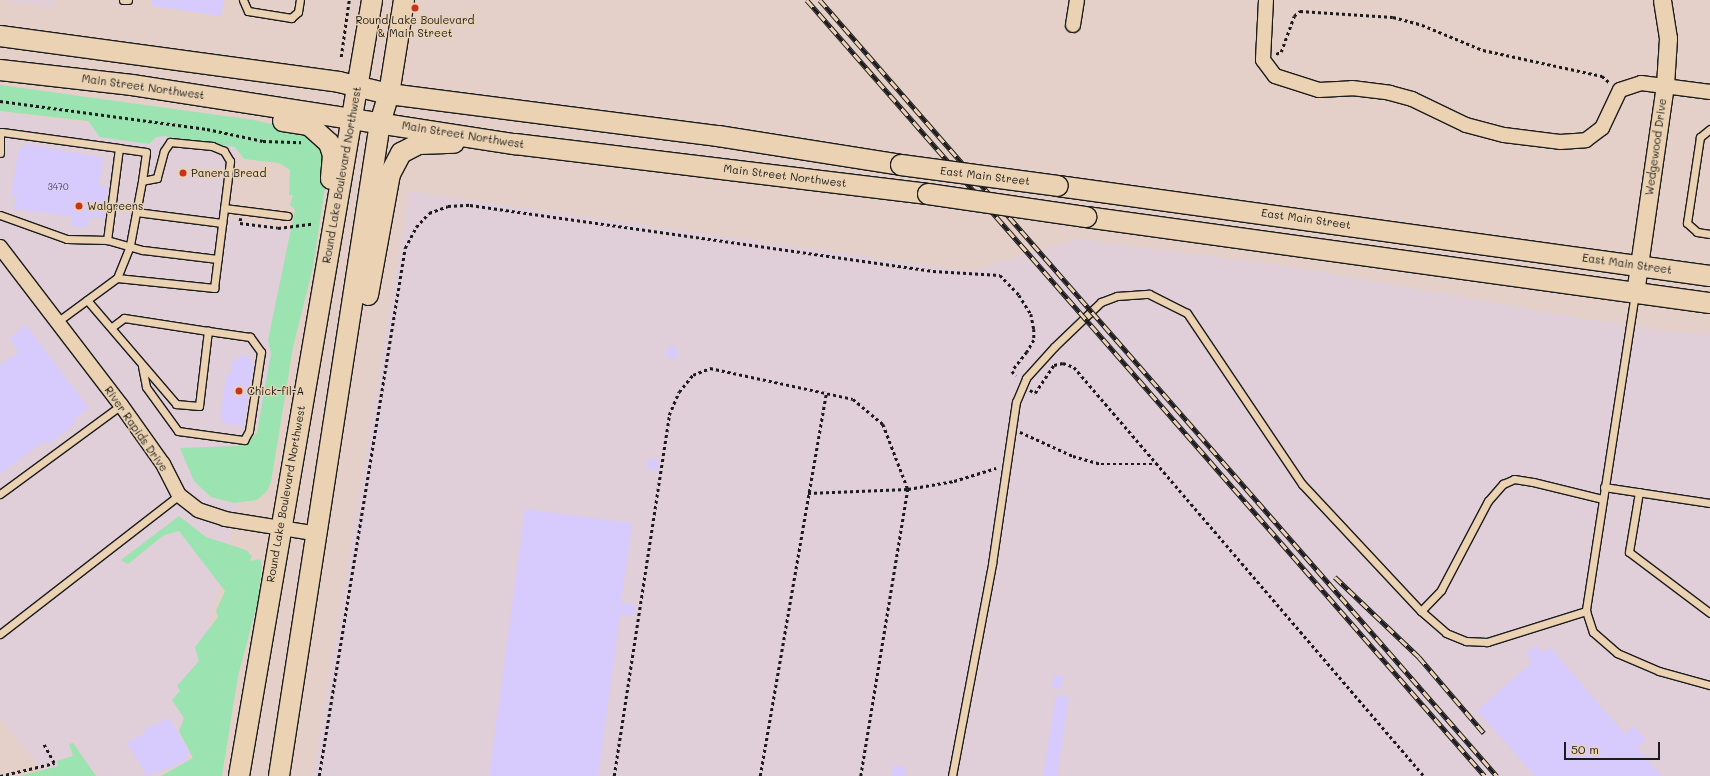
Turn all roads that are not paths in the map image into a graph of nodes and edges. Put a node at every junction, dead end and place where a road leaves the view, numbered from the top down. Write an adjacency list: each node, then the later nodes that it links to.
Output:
1 (123, 0): 2 (lane)
2 (128, 0)
3 (243, 0): 4 (lane)
4 (300, 0)
5 (372, 0): 14 (main road, Round Lake Boulevard Northwest)
6 (404, 0): 17 (main road)
7 (1076, 0): 10 (street)
8 (1266, 0): 15 (street)
9 (1662, 0): 15 (street, Wedgewood Drive)
10 (1073, 25)
11 (0, 36): 14 (main road)
12 (0, 70): 13 (main road, Main Street Northwest)
13 (132, 85): 18 (main road, Main Street Northwest); 33 (main road)
14 (357, 85): 17 (main road); 18 (main road, Round Lake Boulevard Northwest)
15 (1665, 85): 16 (street); 37 (street, Wedgewood Drive)
16 (1710, 92)
17 (389, 94): 19 (main road); 37 (main road, East Main Street, bridge)
18 (353, 117): 19 (main road, Main Street Northwest); 33 (main road, Round Lake Boulevard Northwest)
19 (380, 123): 22 (main road, Main Street Northwest); 46 (main road)
20 (1710, 129): 31 (lane)
21 (1, 132): 23 (lane); 24 (lane)
22 (481, 138): 40 (main road, Main Street Northwest, bridge); 46 (main road)
23 (119, 148): 25 (lane); 32 (lane)
24 (0, 153)
25 (142, 181): 26 (lane); 27 (lane)
26 (224, 208): 29 (lane); 30 (lane)
27 (136, 212): 30 (lane); 34 (lane)
28 (0, 214): 32 (lane)
29 (288, 216)
30 (222, 223): 36 (lane)
31 (1710, 234)
32 (107, 240): 34 (lane)
33 (330, 242): 55 (main road, Round Lake Boulevard Northwest)
34 (130, 245): 36 (lane); 39 (lane)
35 (0, 247): 43 (street, River Rapids Drive)
36 (218, 259): 39 (lane)
37 (1639, 265): 38 (main road, East Main Street); 40 (street, Wedgewood Drive)
38 (1710, 276)
39 (117, 278): 41 (lane)
40 (1635, 293): 42 (main road); 49 (lane)
41 (87, 300): 43 (lane); 44 (lane)
42 (1710, 303)
43 (57, 322): 48 (street, River Rapids Drive)
44 (112, 327): 45 (lane); 47 (lane)
45 (208, 331): 47 (lane); 47 (lane)
46 (348, 349): 56 (main road)
47 (141, 364)
48 (121, 405): 51 (lane); 52 (street, River Rapids Drive)
49 (1604, 487): 50 (lane); 53 (lane)
50 (1639, 492): 54 (lane); 59 (lane)
51 (0, 494)
52 (179, 496): 55 (street, River Rapids Drive); 60 (lane)
53 (1602, 499): 57 (lane); 58 (lane)
54 (1710, 504)
55 (280, 529): 56 (street, River Rapids Drive); 62 (main road, Round Lake Boulevard Northwest)
56 (319, 534): 63 (main road)
57 (1421, 611): 58 (lane); 64 (lane)
58 (1586, 611): 61 (lane)
59 (1710, 613)
60 (0, 634)
61 (1710, 685)
62 (239, 776)
63 (279, 776)
64 (952, 776)

